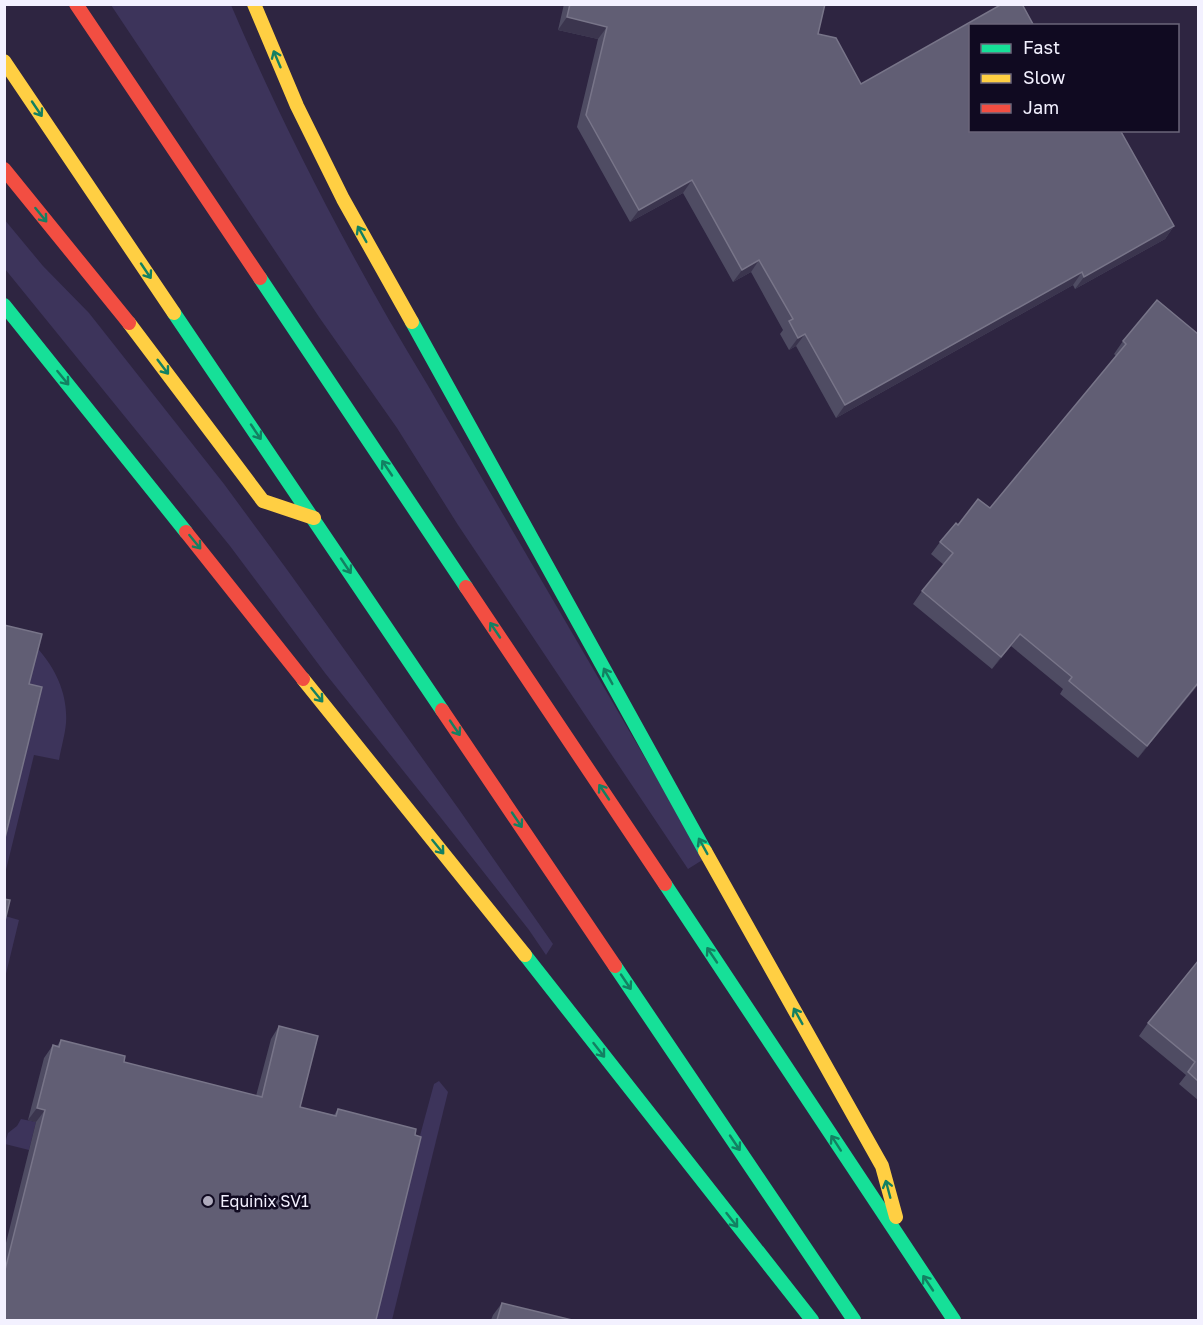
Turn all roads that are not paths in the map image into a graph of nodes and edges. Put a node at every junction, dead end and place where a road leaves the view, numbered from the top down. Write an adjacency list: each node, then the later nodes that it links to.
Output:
1 (76, 4): 9 (highway, one-way to 1)
2 (254, 4): 9 (highway, one-way to 2)
3 (4, 61): 8 (highway, one-way to 8)
4 (4, 169): 8 (highway, one-way to 8)
5 (4, 305): 7 (highway)
6 (4, 313): 7 (highway)
7 (26, 332): 10 (highway, one-way to 10)
8 (314, 518): 11 (highway, one-way to 11)
9 (903, 1245): 12 (highway, one-way to 9)
10 (812, 1320)
11 (854, 1320)
12 (954, 1320)

